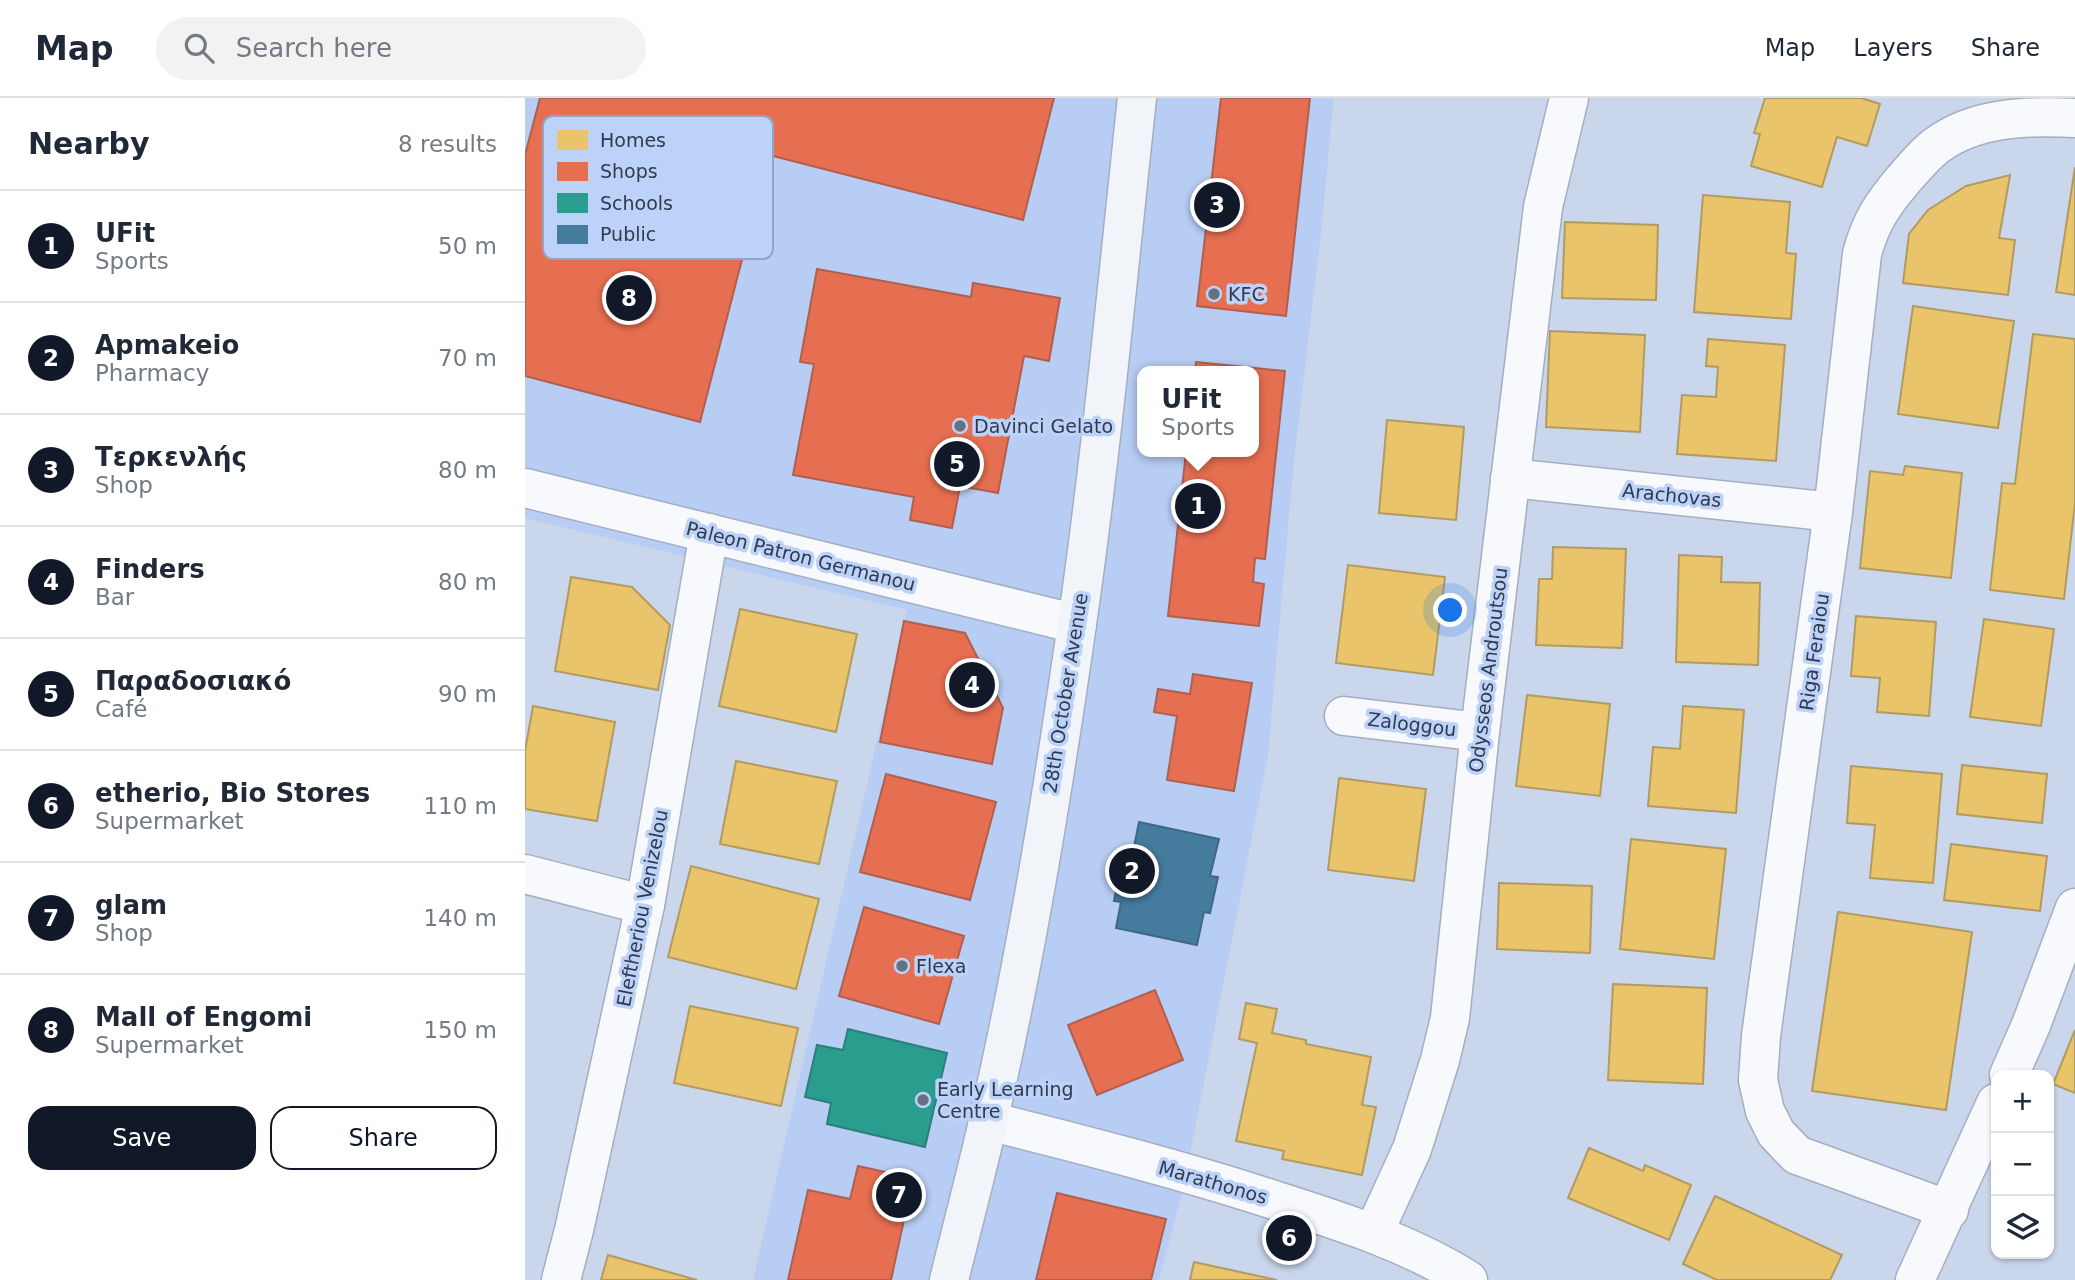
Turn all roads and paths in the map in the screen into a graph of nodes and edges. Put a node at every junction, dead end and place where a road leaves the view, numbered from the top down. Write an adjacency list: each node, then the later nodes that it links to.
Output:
1 (1137, 98): 8 (main road, 28th October Avenue)
2 (1569, 98): 4 (street, Odysseos Androutsou)
3 (2075, 118): 6 (street, Riga Feraiou)
4 (1510, 478): 6 (street, Arachovas); 10 (street, Odysseos Androutsou)
5 (525, 488): 7 (street, Paleon Patron Germanou)
6 (1833, 512): 17 (street, Riga Feraiou)
7 (709, 533): 8 (street, Paleon Patron Germanou); 12 (street, Eleftheriou Venizelou)
8 (1077, 624): 16 (main road, 28th October Avenue)
9 (1344, 716): 10 (street, Zaloggou)
10 (1480, 732): 18 (street, Odysseos Androutsou)
11 (525, 874): 12 (street)
12 (645, 905): 19 (street, Eleftheriou Venizelou)
13 (2075, 908): 14 (street)
14 (2011, 1070)
15 (1991, 1114): 17 (street)
16 (989, 1121): 18 (street, Marathonos); 20 (main road, 28th October Avenue)
17 (1949, 1210): 22 (street)
18 (1374, 1232): 21 (street, Marathonos)
19 (561, 1280)
20 (949, 1280)
21 (1468, 1280)
22 (1915, 1280)

